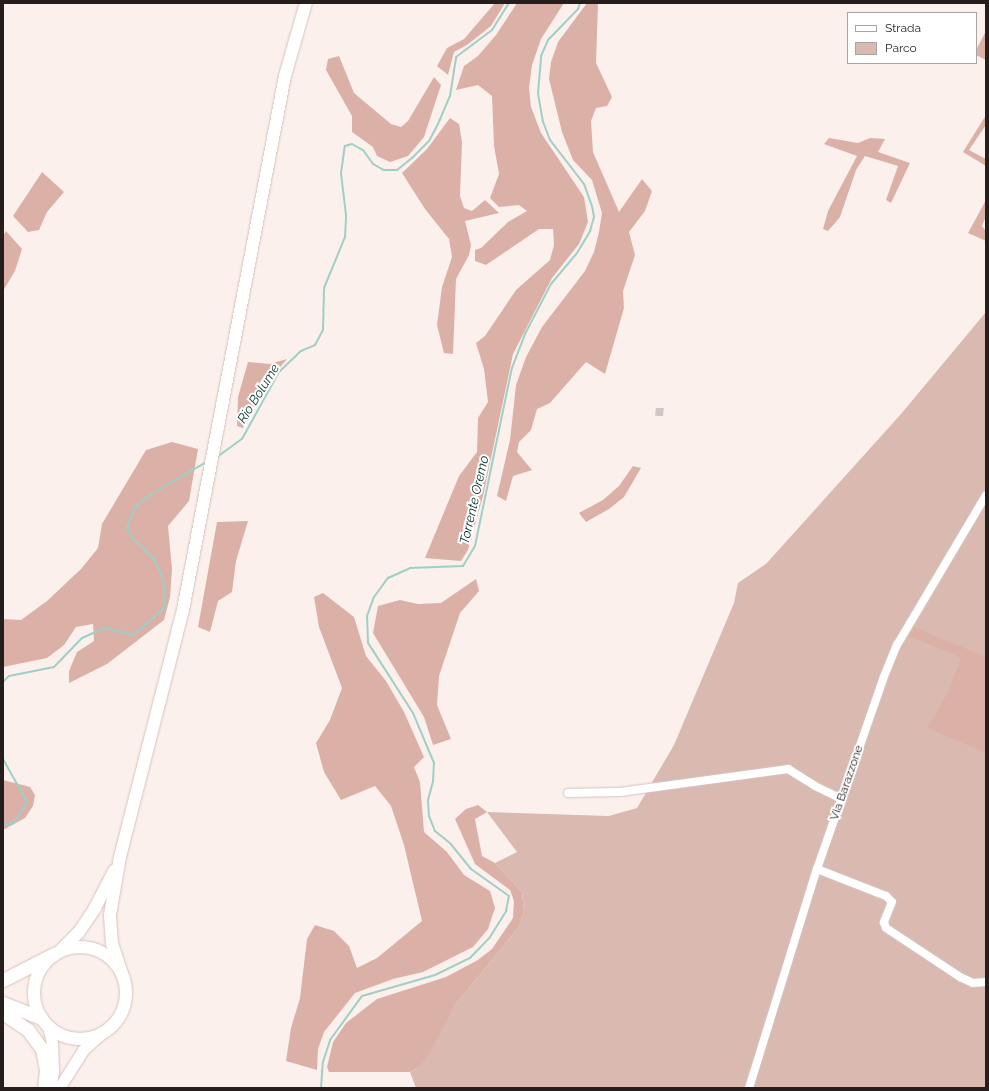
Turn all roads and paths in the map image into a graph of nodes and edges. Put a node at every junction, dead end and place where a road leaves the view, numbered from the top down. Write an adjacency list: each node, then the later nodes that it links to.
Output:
1 (306, 3): 5 (main road)
2 (986, 495): 4 (street, Via Barazzone)
3 (568, 793): 4 (street)
4 (842, 799): 6 (street, Via Barazzone)
5 (120, 857): 7 (main road); 8 (main road)
6 (817, 868): 10 (street); 18 (street, Via Barazzone)
7 (58, 952): 8 (main road); 9 (highway); 13 (main road)
8 (122, 974): 14 (main road)
9 (3, 980)
10 (986, 982)
11 (3, 1002): 13 (highway)
12 (3, 1013): 15 (highway)
13 (45, 1022): 14 (main road); 16 (main road)
14 (102, 1033): 17 (main road)
15 (44, 1088)
16 (50, 1088)
17 (59, 1088)
18 (749, 1088)

